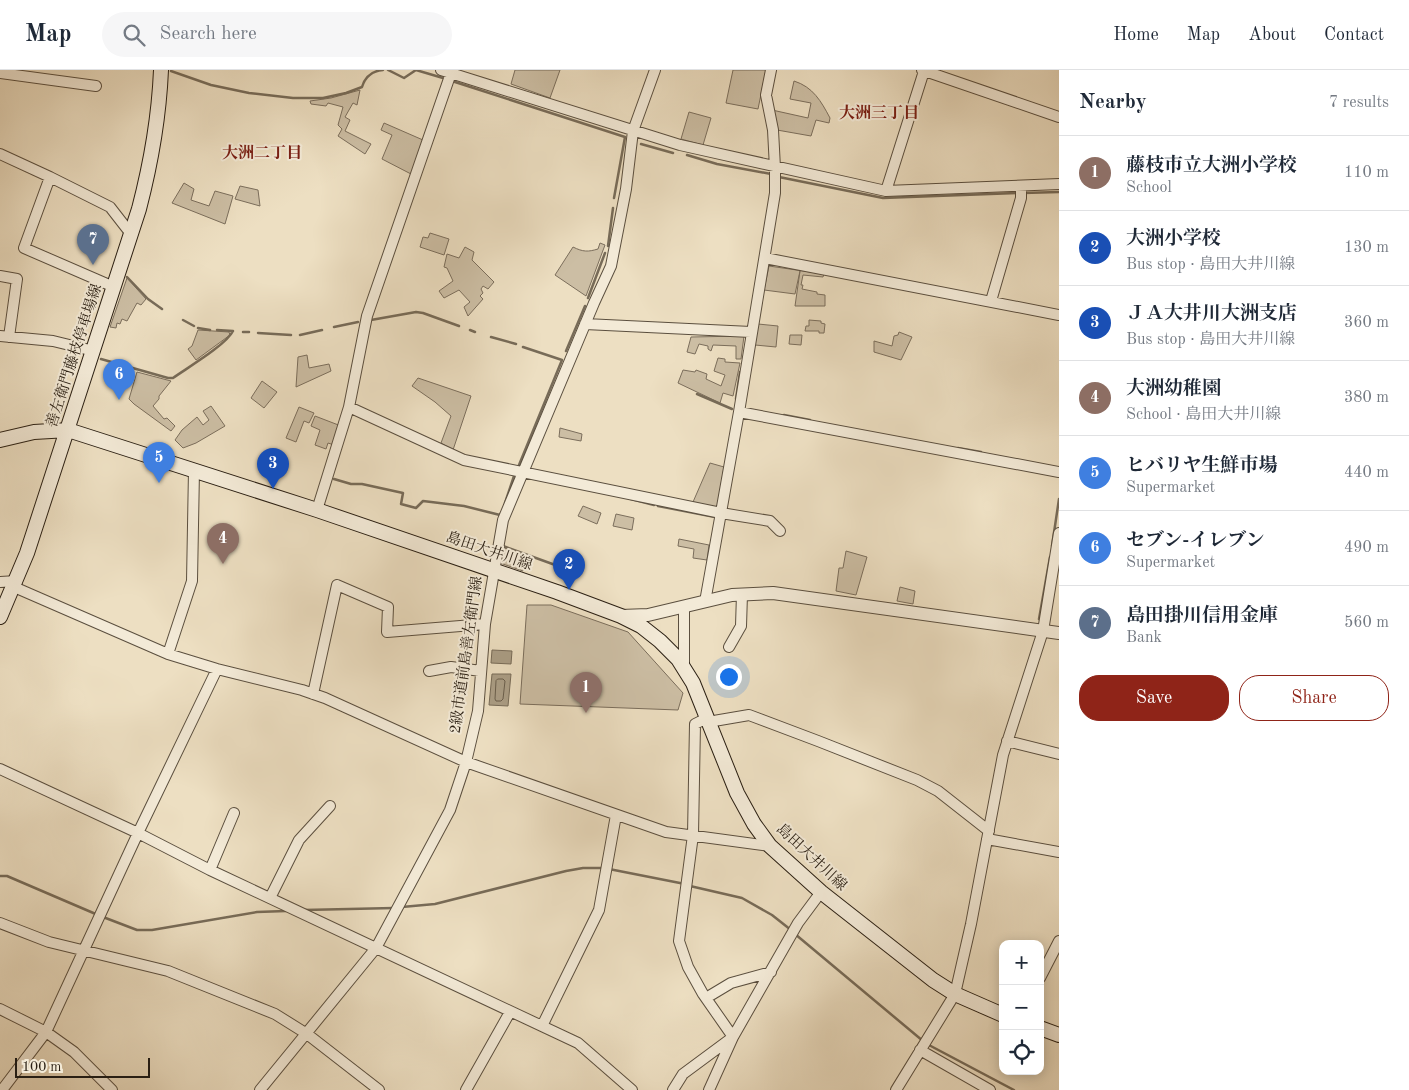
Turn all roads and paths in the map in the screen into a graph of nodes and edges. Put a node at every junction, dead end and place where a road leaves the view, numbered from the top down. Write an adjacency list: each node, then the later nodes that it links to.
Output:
1 (161, 70): 16 (main road, 善左衛門藤枝停車場線)
2 (654, 70): 9 (street, 2級市道前島善左衛門線)
3 (771, 70): 11 (street)
4 (923, 70): 8 (street); 14 (street)
5 (448, 71): 9 (street); 26 (street)
6 (0, 72): 7 (street)
7 (96, 86)
8 (1059, 118)
9 (633, 131): 11 (street); 22 (street, 2級市道前島善左衛門線)
10 (0, 154): 12 (street)
11 (775, 168): 14 (street); 17 (street)
12 (50, 176): 16 (street); 19 (street)
13 (1059, 184): 15 (street)
14 (886, 191): 15 (street)
15 (1021, 191): 20 (street)
16 (132, 234): 19 (main road, 善左衛門藤枝停車場線)
17 (764, 258): 20 (street); 23 (street)
18 (0, 276): 24 (street)
19 (114, 287): 25 (main road, 善左衛門藤枝停車場線)
20 (991, 301): 21 (street)
21 (1059, 315)
22 (585, 324): 23 (street); 31 (street, 2級市道前島善左衛門線)
23 (751, 332): 27 (street)
24 (5, 337): 25 (street)
25 (94, 351): 28 (main road, 善左衛門藤枝停車場線)
26 (349, 407): 31 (street); 33 (street)
27 (739, 412): 32 (street); 34 (street)
28 (68, 430): 29 (main road, 島田大井川線); 30 (main road, 島田大井川線); 39 (main road, 善左衛門藤枝停車場線)
29 (0, 440)
30 (194, 470): 33 (main road, 島田大井川線); 49 (street)
31 (523, 472): 34 (street); 37 (street, 2級市道前島善左衛門線)
32 (1059, 472)
33 (317, 510): 37 (main road, 島田大井川線)
34 (721, 513): 35 (street); 41 (street)
35 (780, 530)
36 (1059, 533): 46 (street)
37 (494, 570): 43 (main road, 島田大井川線); 45 (street, 2級市道前島善左衛門線)
38 (0, 582): 39 (street)
39 (15, 584): 44 (main road, 善左衛門藤枝停車場線); 49 (street)
40 (742, 594): 41 (street); 46 (street); 48 (street)
41 (705, 602): 42 (street)
42 (684, 606): 43 (street); 50 (street)
43 (621, 616): 50 (main road, 島田大井川線)
44 (0, 617)
45 (485, 624): 53 (street, 2級市道前島善左衛門線); 54 (street)
46 (1043, 631): 47 (street); 56 (street)
47 (1059, 633)
48 (729, 648)
49 (168, 654): 51 (street)
50 (684, 668): 55 (main road, 島田大井川線)
51 (217, 669): 54 (street); 63 (street)
52 (428, 671): 53 (street)
53 (481, 671): 58 (street, 2級市道前島善左衛門線)
54 (313, 694): 58 (street)
55 (708, 720): 64 (street); 65 (street); 66 (main road, 島田大井川線)
56 (1007, 741): 57 (street); 65 (street)
57 (1059, 754)
58 (466, 762): 62 (street); 73 (street, 2級市道前島善左衛門線)
59 (0, 769): 63 (street)
60 (330, 806): 70 (street)
61 (234, 814): 68 (street)
62 (616, 815): 64 (street); 82 (street)
63 (138, 834): 68 (street); 74 (street)
64 (693, 834): 66 (street); 78 (street)
65 (988, 835): 67 (street); 77 (street)
66 (770, 846): 69 (main road, 島田大井川線)
67 (1059, 852)
68 (210, 870): 70 (street)
69 (821, 892): 76 (street); 77 (main road, 島田大井川線)
70 (270, 898): 73 (street)
71 (0, 923): 74 (street)
72 (1059, 941): 75 (street)
73 (376, 948): 80 (street); 85 (street, 2級市道前島善左衛門線)
74 (83, 951): 84 (street); 85 (street)
75 (1044, 970)
76 (771, 972): 78 (street); 87 (street)
77 (954, 994): 81 (main road, 島田大井川線); 88 (street)
78 (706, 998): 87 (street)
79 (0, 1009): 84 (street)
80 (510, 1012): 82 (street); 94 (street)
81 (999, 1013)
82 (542, 1026): 89 (street)
83 (1044, 1029): 86 (main road)
84 (46, 1032): 91 (street); 92 (street)
85 (307, 1034): 90 (street); 93 (street, 2級市道前島善左衛門線)
86 (1059, 1035)
87 (733, 1037): 95 (street); 96 (street)
88 (923, 1045): 97 (street); 98 (street)
89 (624, 1088)
90 (377, 1089)
91 (2, 1090)
92 (112, 1090)
93 (260, 1090)
94 (466, 1090)
95 (673, 1090)
96 (709, 1090)
97 (896, 1090)
98 (990, 1090)

